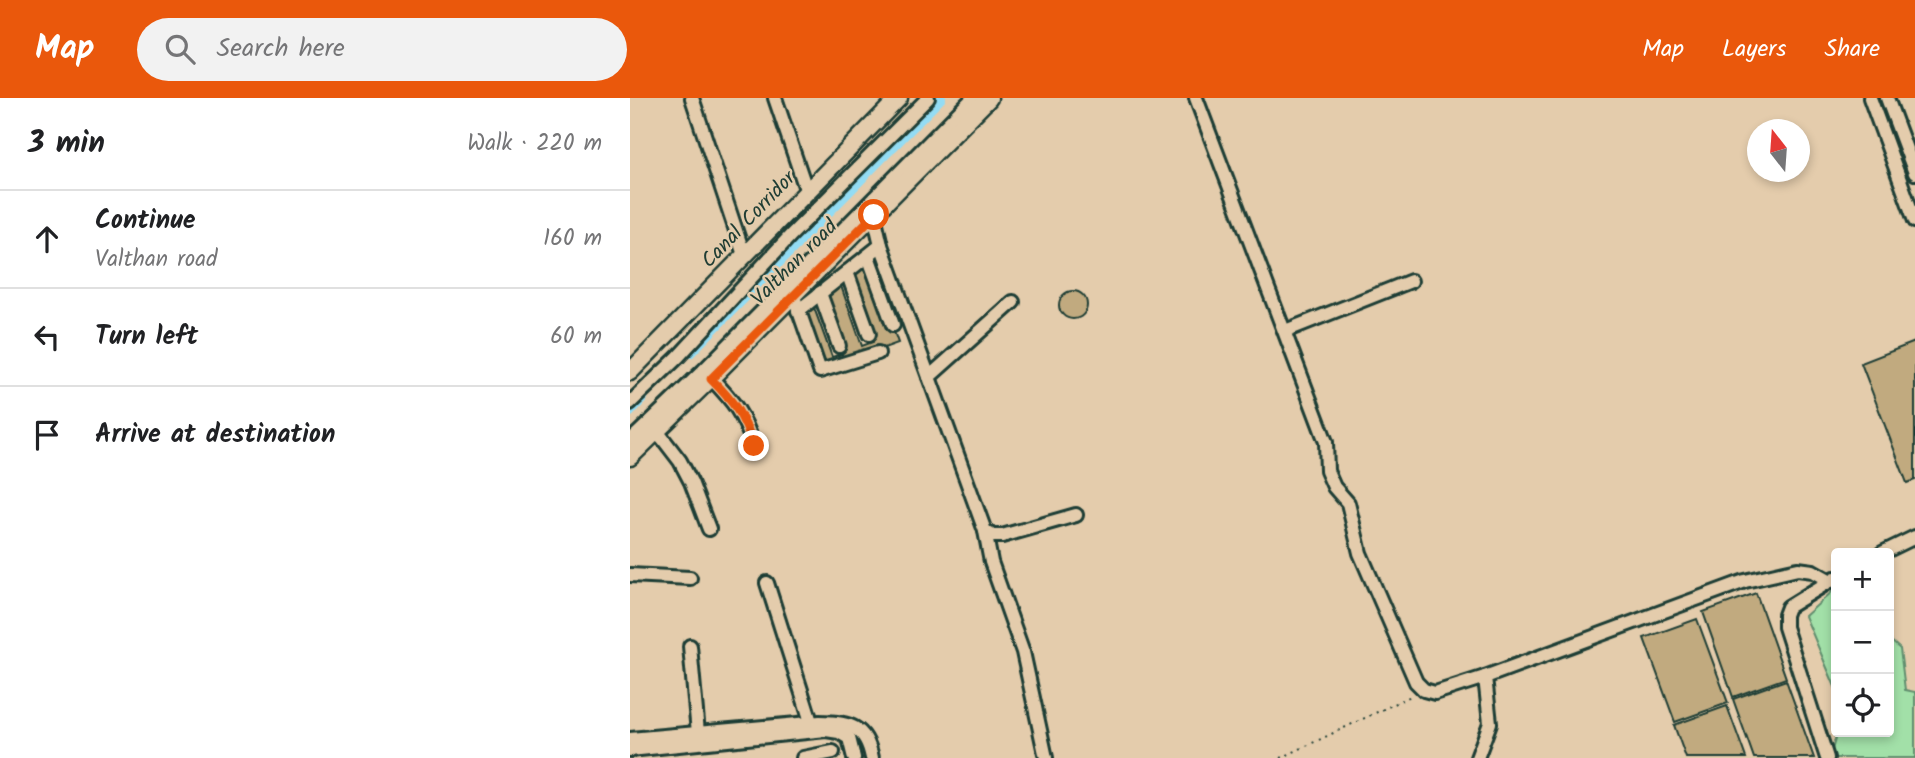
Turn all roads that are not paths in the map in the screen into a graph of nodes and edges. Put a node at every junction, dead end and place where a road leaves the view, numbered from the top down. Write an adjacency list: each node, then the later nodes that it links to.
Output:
1 (692, 98): 15 (street)
2 (775, 98): 11 (street)
3 (928, 98): 31 (street)
4 (973, 98): 33 (street)
5 (989, 98): 12 (main road, Valthan road)
6 (1196, 98): 24 (street)
7 (1870, 98): 13 (street)
8 (1887, 98): 10 (street)
9 (897, 99): 11 (main road, Canal Corridor)
10 (1915, 173)
11 (807, 192): 15 (main road, Canal Corridor)
12 (874, 215): 14 (street); 20 (main road, Valthan road)
13 (1915, 221)
14 (881, 245): 16 (street); 29 (street)
15 (744, 255): 28 (main road, Canal Corridor)
16 (867, 256): 17 (street); 23 (street)
17 (847, 272): 19 (street); 25 (street)
18 (1411, 281): 24 (street)
19 (820, 293): 22 (street); 26 (street)
20 (793, 294): 22 (street); 30 (main road, Valthan road)
21 (1013, 302): 29 (street)
22 (798, 311): 27 (street)
23 (893, 325)
24 (1285, 331): 47 (street)
25 (869, 334)
26 (839, 346)
27 (878, 353)
28 (630, 372)
29 (929, 377): 38 (street)
30 (711, 379): 32 (main road, Valthan road); 34 (street)
31 (630, 403)
32 (657, 431): 35 (main road, Valthan road); 37 (street)
33 (630, 441)
34 (754, 446)
35 (630, 457)
36 (1076, 515): 38 (street)
37 (709, 529)
38 (985, 531): 56 (street)
39 (1915, 537): 40 (street)
40 (1892, 548)
41 (630, 575): 42 (street)
42 (690, 578)
43 (1831, 578): 47 (street)
44 (1831, 580): 58 (street)
45 (767, 583): 48 (street)
46 (690, 646): 49 (street)
47 (1485, 677): 57 (street)
48 (813, 727): 49 (street); 51 (street); 54 (street); 55 (street)
49 (698, 733): 50 (street)
50 (630, 740)
51 (630, 750)
52 (833, 752): 53 (street)
53 (803, 758)
54 (855, 758)
55 (872, 758)
56 (1046, 758)
57 (1477, 758)
58 (1827, 758)

